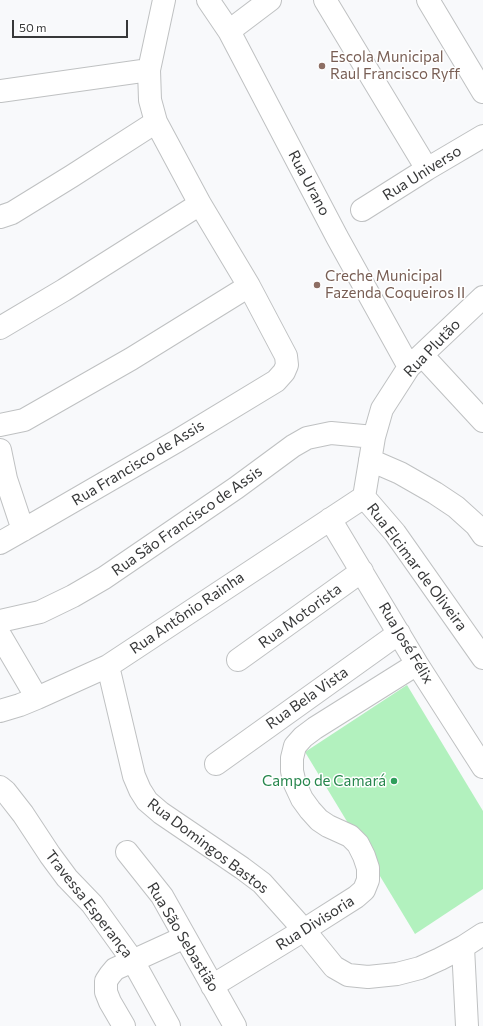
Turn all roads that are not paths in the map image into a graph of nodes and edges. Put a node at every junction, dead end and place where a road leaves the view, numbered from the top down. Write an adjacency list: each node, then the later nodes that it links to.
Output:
1 (164, 0): 7 (street)
2 (208, 0): 6 (street, Rua Urano)
3 (270, 0): 6 (street)
4 (325, 0): 12 (street)
5 (428, 0): 9 (street)
6 (229, 31): 19 (street, Rua Urano)
7 (149, 70): 8 (street); 10 (street)
8 (0, 91)
9 (483, 92)
10 (156, 122): 13 (street); 15 (street)
11 (483, 136): 12 (street, Rua Universo)
12 (427, 169): 14 (street, Rua Universo)
13 (200, 204): 16 (street); 18 (street)
14 (362, 210)
15 (0, 217)
16 (249, 286): 21 (street); 27 (street, Rua Francisco de Assis)
17 (483, 297): 19 (street, Rua Plutão)
18 (0, 328)
19 (416, 361): 20 (street, Rua Urano); 22 (street, Rua Plutão)
20 (483, 420)
21 (0, 425)
22 (374, 437): 24 (street, Rua Plutão); 31 (street, Rua São Francisco de Assis)
23 (0, 450): 27 (street)
24 (370, 460): 25 (street, Rua Plutão); 28 (street)
25 (364, 496): 26 (street, Rua Antônio Rainha); 34 (street, Rua Elcimar de Oliveira)
26 (330, 519): 30 (street, Rua José Félix); 37 (street, Rua Antônio Rainha)
27 (23, 530): 29 (street, Rua Francisco de Assis)
28 (483, 535)
29 (0, 543)
30 (362, 571): 32 (street, Rua José Félix); 35 (street, Rua Motorista)
31 (0, 622)
32 (399, 633): 36 (street, Rua José Félix); 40 (street, Rua Bela Vista)
33 (0, 635): 38 (street)
34 (483, 658)
35 (238, 660)
36 (417, 664): 41 (street, Rua José Félix); 44 (street, Rua Divisoria)
37 (108, 666): 38 (street, Rua Antônio Rainha); 44 (street, Rua Domingos Bastos)
38 (37, 698): 39 (street, Rua Antônio Rainha)
39 (0, 711)
40 (216, 764)
41 (483, 767)
42 (0, 787): 48 (street, Travessa Esperança)
43 (127, 852): 46 (street, Rua São Sebastião)
44 (304, 930): 47 (street, Rua Domingos Bastos); 49 (street, Rua Divisoria)
45 (483, 934): 47 (street, Rua Domingos Bastos)
46 (185, 937): 48 (street); 49 (street, Rua São Sebastião)
47 (463, 947): 50 (street)
48 (133, 961): 51 (street); 52 (street, Travessa Esperança)
49 (212, 986): 53 (street, Rua São Sebastião)
50 (472, 1016)
51 (124, 1026)
52 (169, 1026)
53 (235, 1026)

